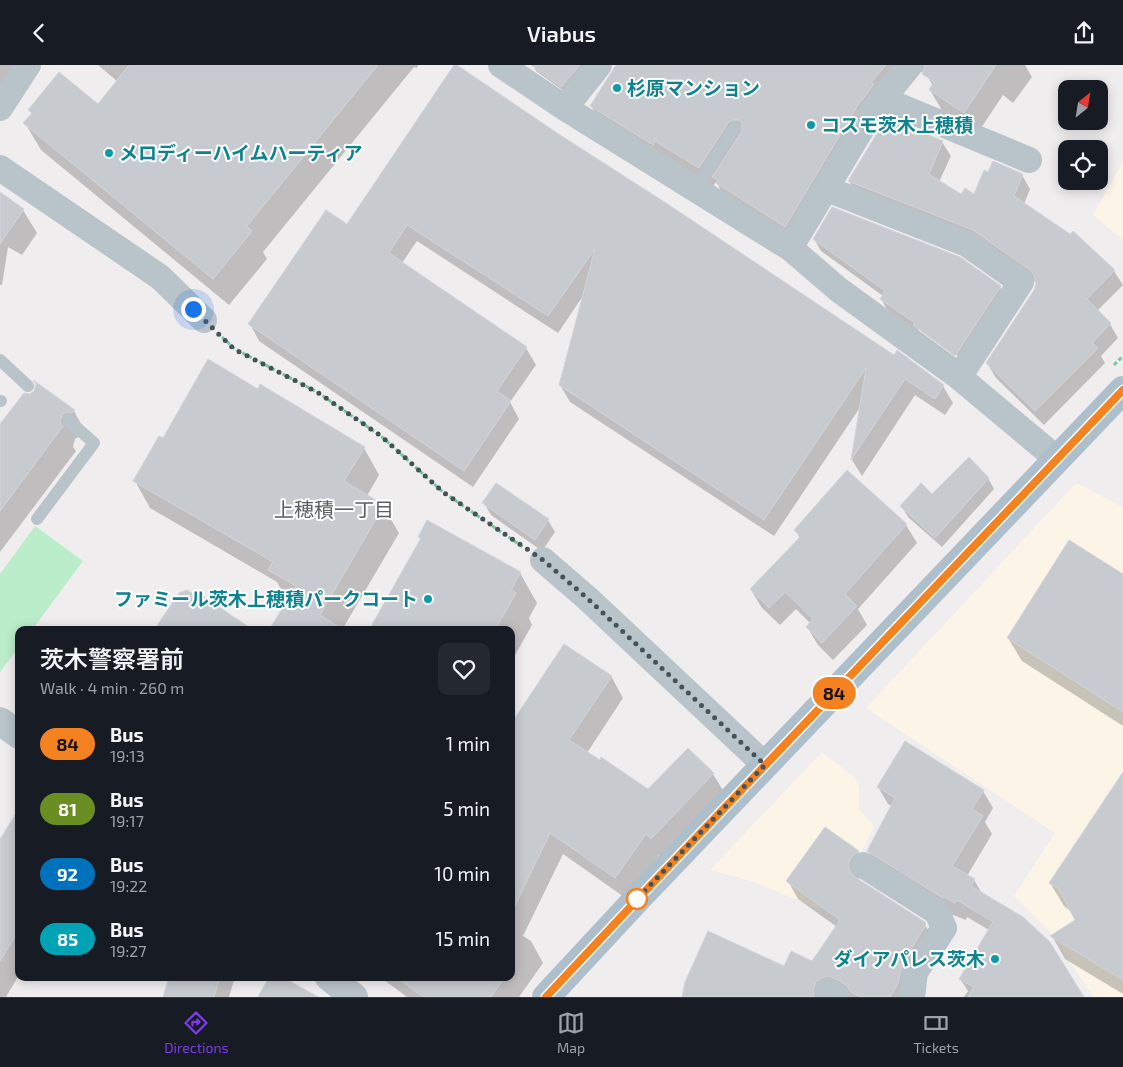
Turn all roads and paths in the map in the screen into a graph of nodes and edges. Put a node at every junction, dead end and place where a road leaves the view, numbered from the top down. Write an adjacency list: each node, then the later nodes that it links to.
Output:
1 (28, 65): 7 (street)
2 (501, 65): 6 (street)
3 (599, 65): 6 (street)
4 (899, 69): 5 (street)
5 (882, 99): 9 (street); 12 (street)
6 (565, 107): 11 (street)
7 (0, 108)
8 (735, 127): 11 (lane)
9 (1029, 160)
10 (0, 168): 14 (street)
11 (695, 189): 13 (street)
12 (827, 189): 13 (street); 16 (street)
13 (790, 248): 16 (street)
14 (204, 320): 22 (path)
15 (0, 359): 17 (lane)
16 (959, 377): 20 (street)
17 (28, 386)
18 (1123, 390): 20 (main road)
19 (68, 420): 21 (lane)
20 (1057, 459): 25 (main road)
21 (37, 519)
22 (543, 560): 25 (street)
23 (0, 721): 24 (street)
24 (15, 732)
25 (765, 765): 29 (main road)
26 (863, 865): 30 (street)
27 (334, 981): 28 (street)
28 (354, 997)
29 (546, 997)
30 (912, 997)

